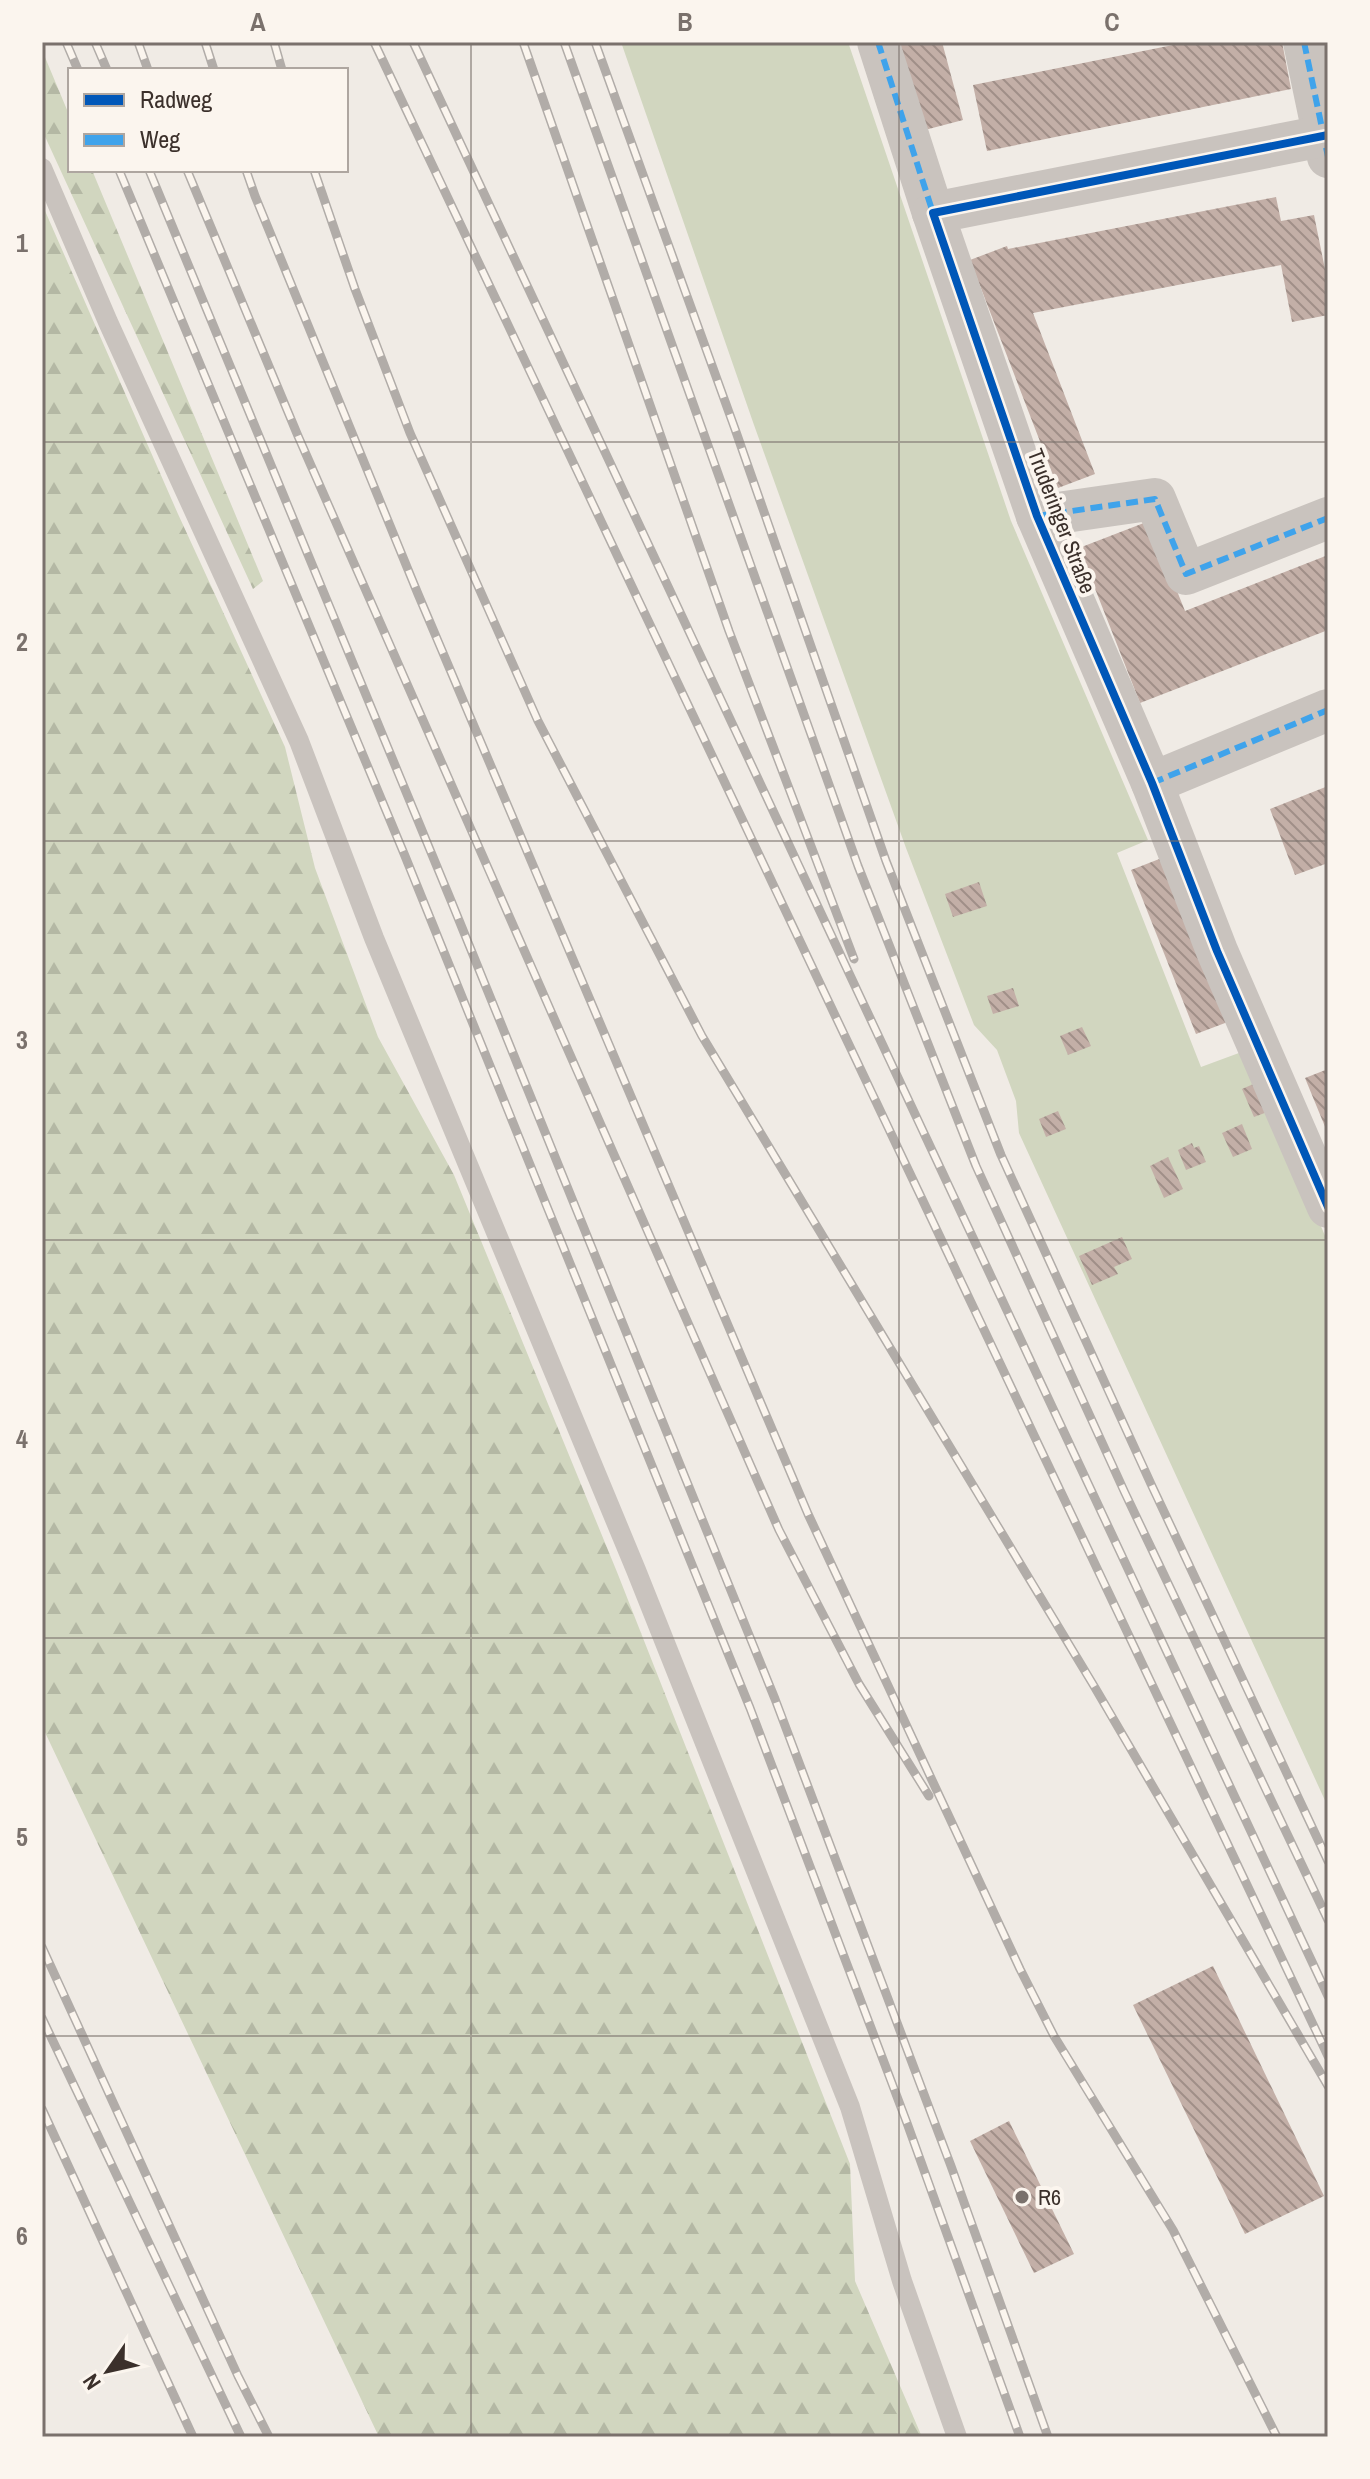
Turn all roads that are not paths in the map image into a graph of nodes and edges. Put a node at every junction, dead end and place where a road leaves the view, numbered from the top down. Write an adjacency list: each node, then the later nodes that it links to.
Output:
1 (878, 42): 5 (street, Truderinger Straße)
2 (1304, 42): 3 (street)
3 (1326, 142): 5 (street)
4 (42, 168): 11 (lane)
5 (933, 213): 6 (street, Truderinger Straße)
6 (1037, 516): 7 (street, Truderinger Straße); 9 (street, Truderinger Straße)
7 (1328, 518)
8 (1328, 710): 9 (street)
9 (1152, 783): 10 (street, Truderinger Straße)
10 (1328, 1207)
11 (957, 2437)

